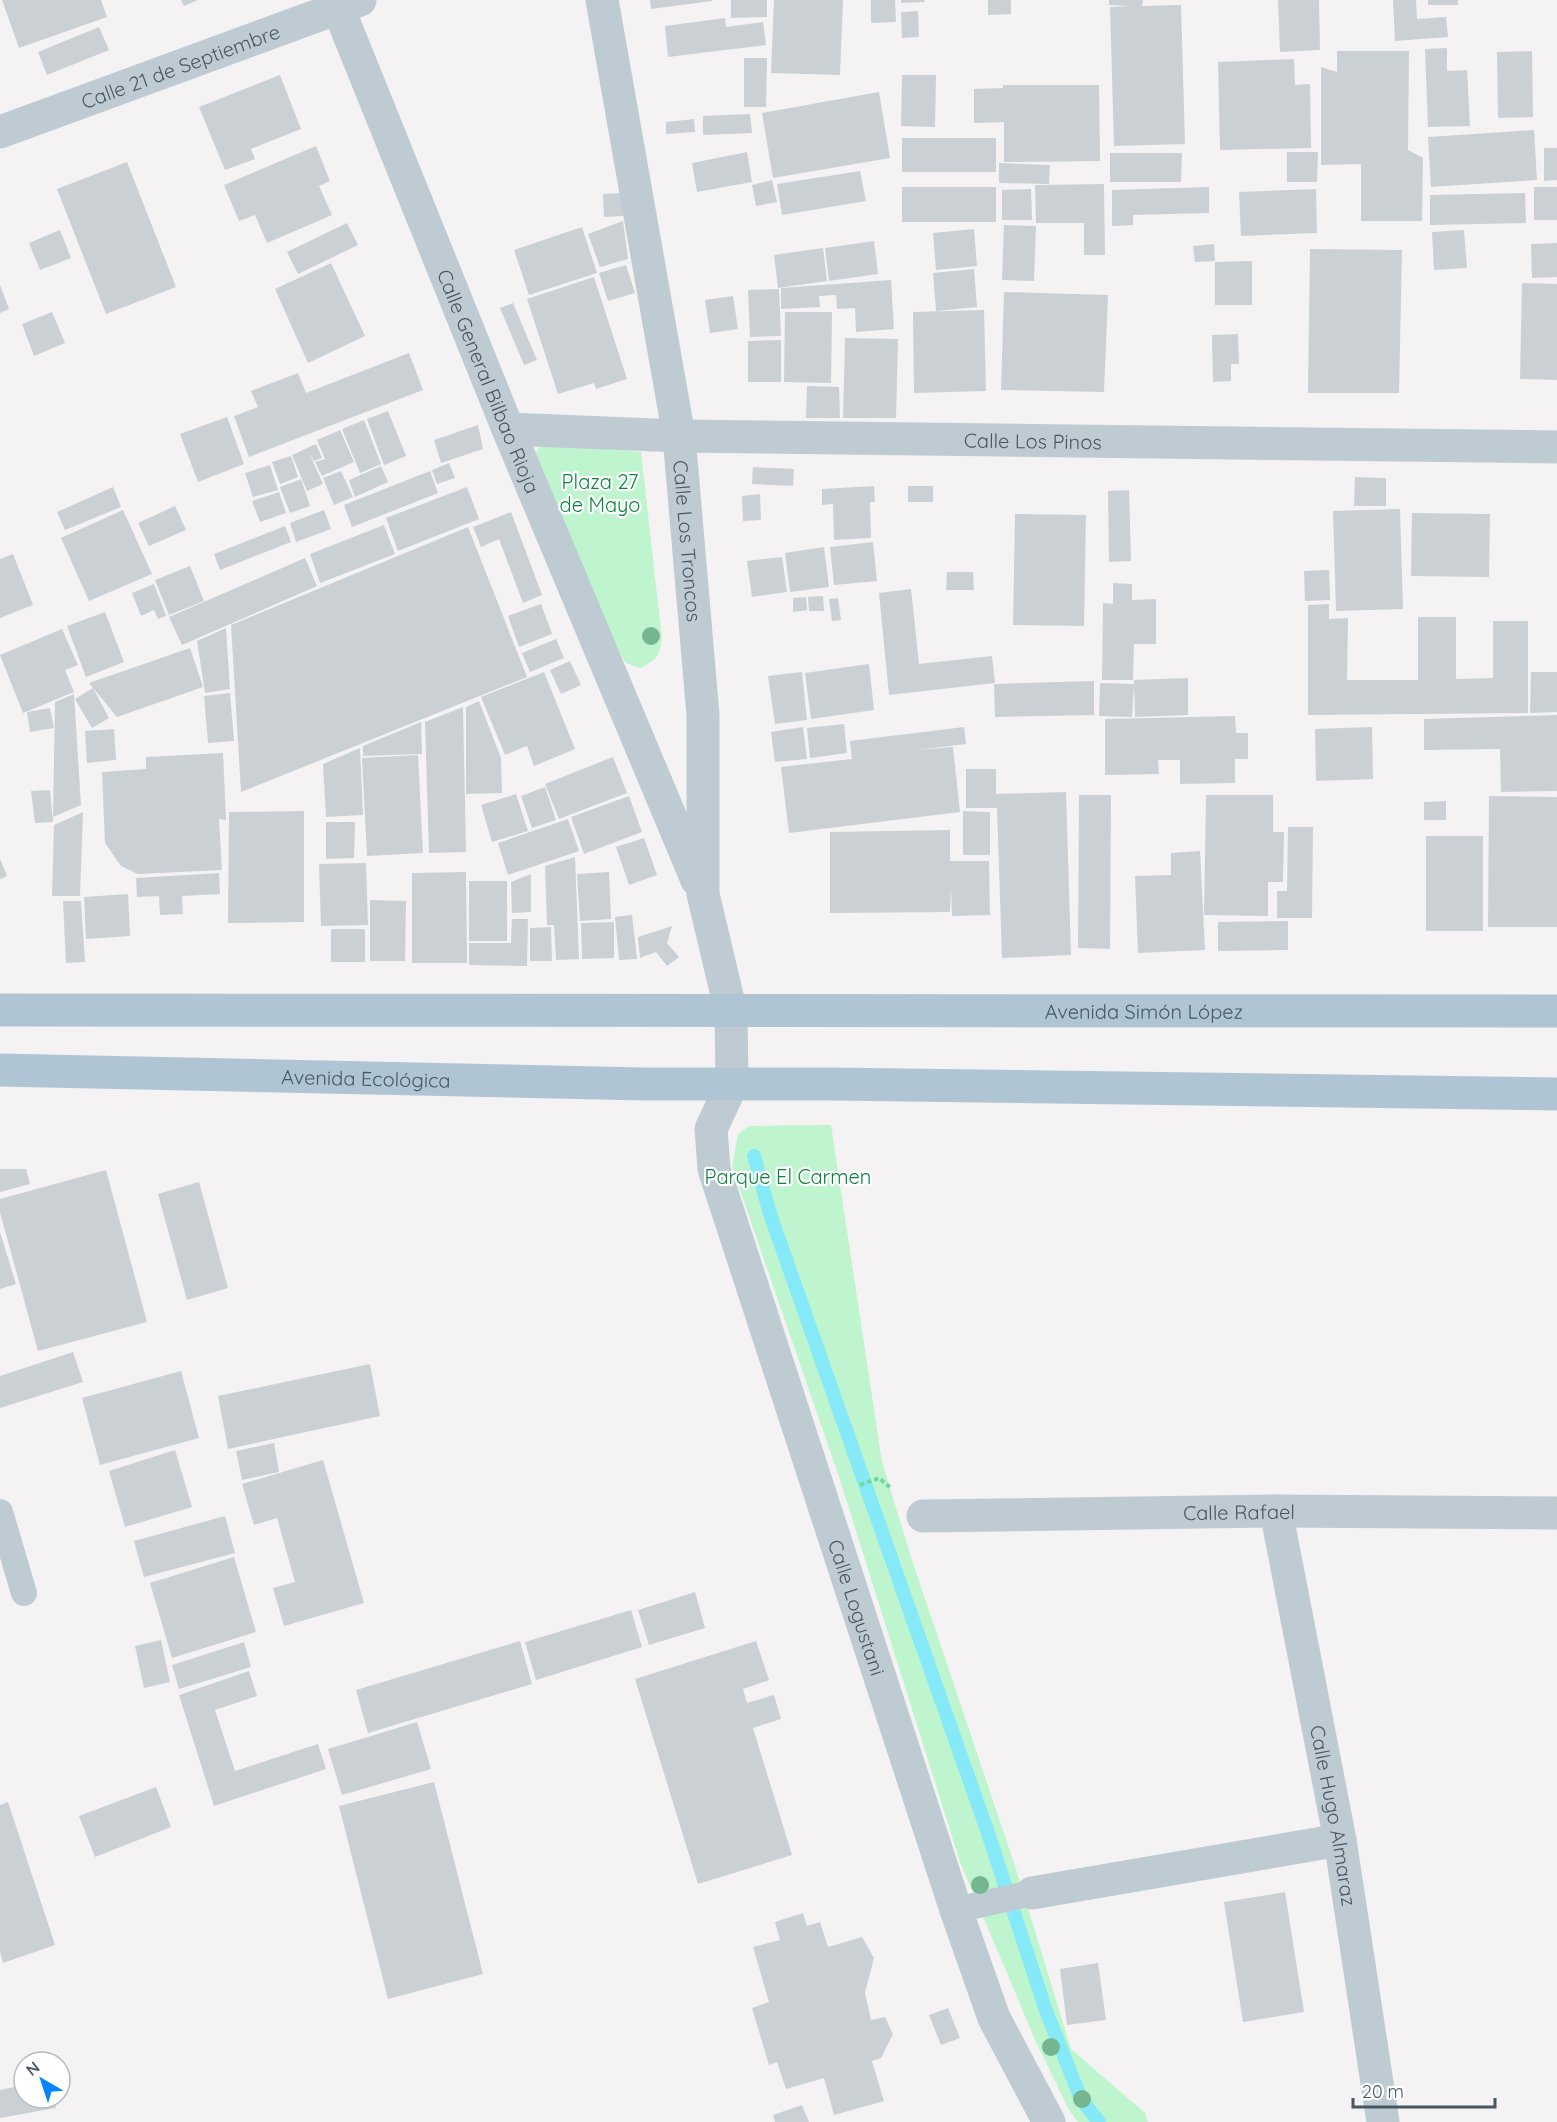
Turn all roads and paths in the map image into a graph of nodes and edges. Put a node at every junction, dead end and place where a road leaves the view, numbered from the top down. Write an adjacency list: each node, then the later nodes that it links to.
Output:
1 (602, 0): 5 (street, Calle Los Troncos)
2 (344, 3): 3 (street, Calle 21 de Septiembre); 4 (street, Calle General Bilbao Rioja)
3 (0, 132)
4 (508, 429): 5 (street, Calle Los Pinos); 7 (street, Calle General Bilbao Rioja)
5 (679, 436): 6 (street, Calle Los Pinos); 7 (street, Calle Los Troncos)
6 (1557, 447)
7 (703, 894): 10 (street, Calle Los Troncos)
8 (0, 1010): 10 (main road)
9 (1557, 1011): 10 (main road, Avenida Simón López)
10 (731, 1012): 12 (street, Calle Los Troncos)
11 (0, 1071): 12 (main road, Avenida Ecológica)
12 (732, 1084): 13 (main road); 23 (street, Calle Logustani)
13 (1557, 1094)
14 (879, 1478): 15 (path)
15 (851, 1487)
16 (1276, 1511): 18 (street, Calle Rafael); 19 (street, Calle Rafael); 21 (street, Calle Hugo Almaraz)
17 (0, 1512): 20 (lane)
18 (1557, 1513)
19 (923, 1516)
20 (24, 1593)
21 (1340, 1840): 22 (street); 25 (street, Calle Hugo Almaraz)
22 (1032, 1893): 23 (lane)
23 (956, 1910): 24 (street, Calle Logustani)
24 (1049, 2122)
25 (1383, 2122)

